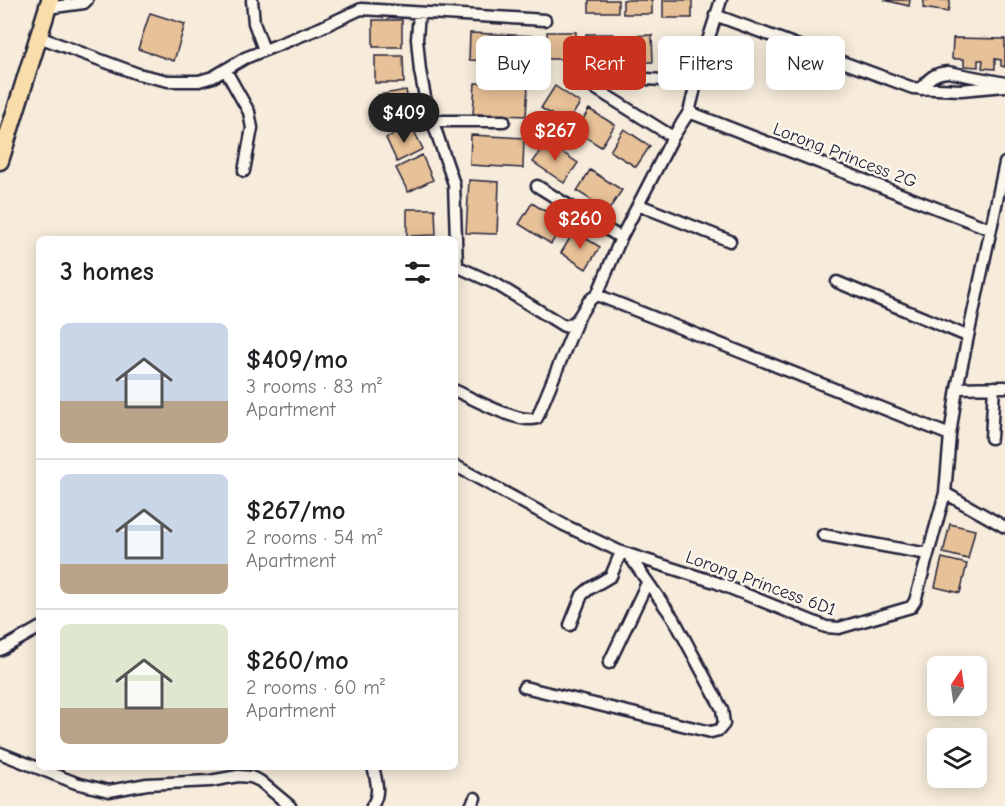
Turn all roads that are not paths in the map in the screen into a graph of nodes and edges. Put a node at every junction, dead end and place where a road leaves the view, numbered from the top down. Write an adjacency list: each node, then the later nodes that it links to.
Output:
1 (87, 0): 4 (street)
2 (252, 0): 10 (street)
3 (721, 0): 6 (street)
4 (49, 4): 9 (highway)
5 (419, 13): 7 (street); 10 (street); 17 (street)
6 (715, 15): 8 (street); 14 (street)
7 (545, 20)
8 (709, 36)
9 (39, 37): 11 (street); 20 (highway)
10 (264, 50): 11 (street)
11 (225, 71): 22 (street)
12 (658, 80): 19 (street)
13 (1005, 85): 14 (street); 14 (street)
14 (921, 89)
15 (694, 90): 16 (street)
16 (688, 112): 19 (street); 25 (street, Lorong Princess 2G)
17 (432, 121): 18 (street); 26 (street)
18 (504, 121)
19 (673, 137): 24 (street)
20 (0, 161)
21 (1005, 163): 25 (street, Lorong Princess 6D1)
22 (243, 171)
23 (537, 186): 27 (street)
24 (639, 206): 27 (street); 28 (street)
25 (990, 229): 33 (street, Lorong Princess 6D1)
26 (455, 236)
27 (621, 238): 31 (street)
28 (730, 241)
29 (458, 267): 32 (street)
30 (837, 282): 33 (street)
31 (597, 295): 32 (street); 37 (street)
32 (577, 321): 36 (street)
33 (967, 336): 35 (street, Lorong Princess 6D1)
34 (1000, 387): 35 (street); 38 (street)
35 (957, 388): 37 (street, Lorong Princess 6D1)
36 (458, 392)
37 (950, 435): 40 (street, Lorong Princess 6D1)
38 (991, 438)
39 (458, 467): 43 (street, Lorong Princess 6D1)
40 (945, 493): 41 (street); 44 (street, Lorong Princess 6D1)
41 (1005, 527)
42 (823, 534): 44 (street)
43 (624, 553): 44 (street, Lorong Princess 6D1); 45 (street); 46 (street)
44 (928, 554)
45 (647, 583): 49 (street); 50 (street)
46 (570, 625)
47 (36, 630): 48 (street)
48 (0, 650)
49 (609, 663)
50 (524, 687)
51 (0, 753): 52 (street)
52 (36, 767)
53 (43, 770): 55 (street)
54 (374, 770): 56 (street)
55 (290, 806)
56 (372, 806)

